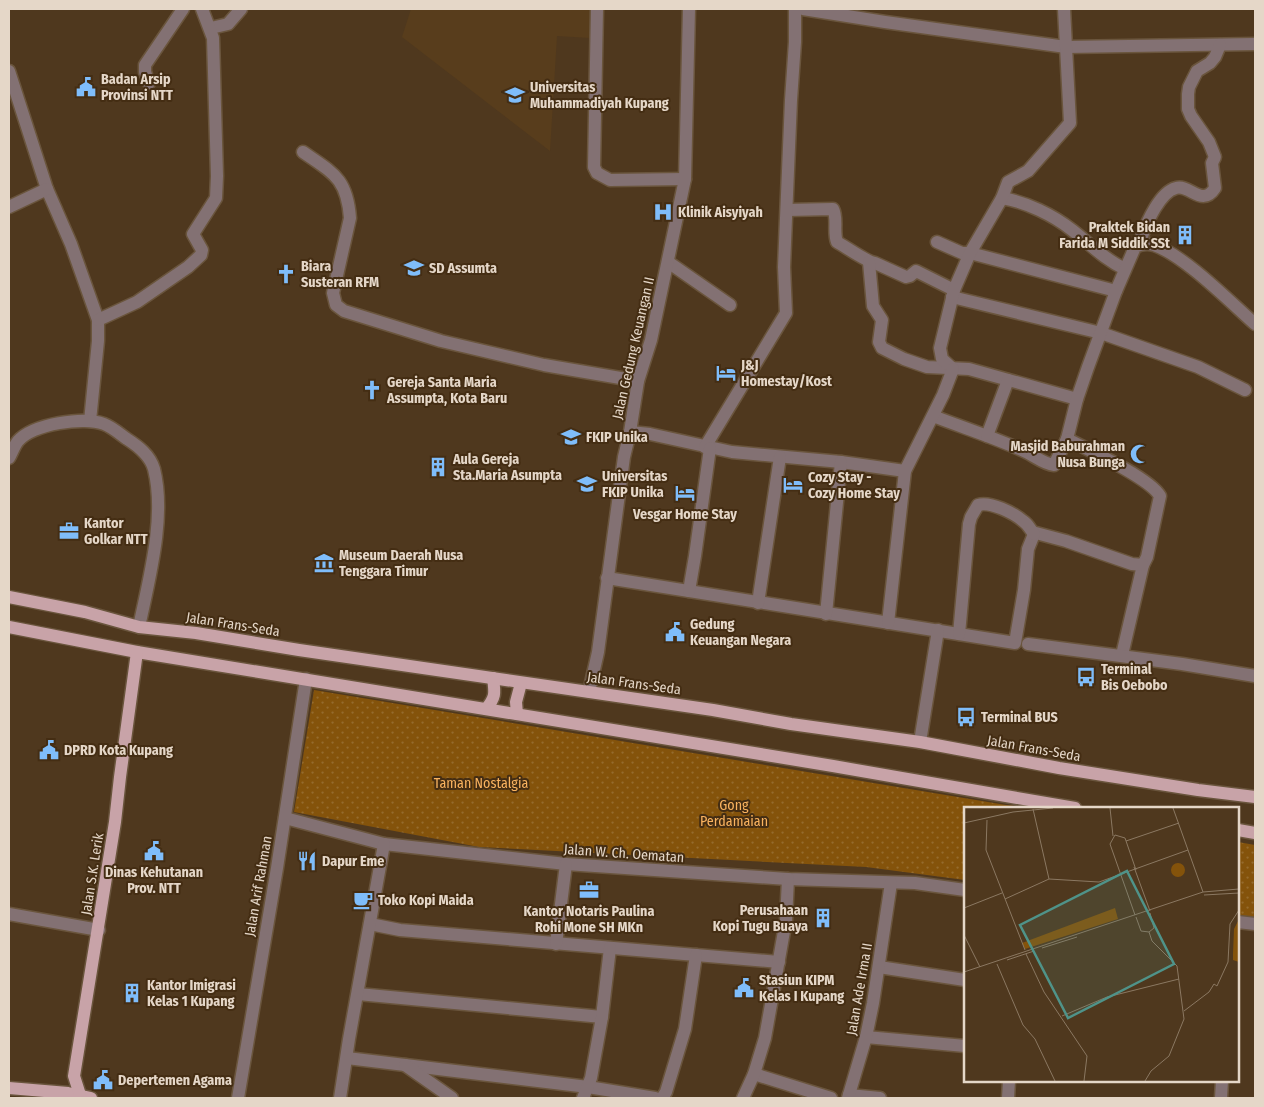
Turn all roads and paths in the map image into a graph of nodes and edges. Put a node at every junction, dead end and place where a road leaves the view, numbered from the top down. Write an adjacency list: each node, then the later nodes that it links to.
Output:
1 (183, 9): 14 (street)
2 (202, 9): 9 (street)
3 (241, 9): 9 (street)
4 (597, 9): 16 (street)
5 (689, 9): 16 (street, Jalan Gedung Keuangan II)
6 (795, 9): 20 (street)
7 (803, 9): 12 (street)
8 (1064, 9): 12 (street)
9 (211, 28): 30 (street)
10 (1255, 44): 11 (street)
11 (1220, 45): 12 (street); 21 (street)
12 (1066, 47): 18 (street)
13 (9, 71): 17 (street)
14 (149, 83)
15 (302, 152): 35 (street)
16 (685, 179): 24 (street, Jalan Gedung Keuangan II)
17 (47, 190): 19 (street); 30 (street)
18 (1002, 198): 23 (street); 26 (street)
19 (9, 206)
20 (787, 210): 25 (street); 44 (street)
21 (1142, 236)
22 (937, 242): 23 (street)
23 (970, 253): 27 (street); 28 (street)
24 (668, 262): 29 (street); 35 (street, Jalan Gedung Keuangan II)
25 (870, 262): 28 (street); 33 (street)
26 (1125, 269): 27 (street); 31 (street)
27 (1116, 291): 32 (street)
28 (953, 293): 32 (street); 33 (street)
29 (730, 305)
30 (98, 320): 39 (street)
31 (1255, 324)
32 (1102, 333): 36 (street); 37 (street)
33 (952, 369): 34 (street); 38 (street)
34 (1008, 380): 37 (street); 41 (street)
35 (638, 381): 40 (street, Jalan Gedung Keuangan II)
36 (1245, 390)
37 (1077, 399): 42 (street)
38 (933, 416): 41 (street); 48 (street)
39 (90, 421): 43 (street); 58 (street)
40 (630, 432): 44 (street); 51 (street, Jalan Gedung Keuangan II)
41 (987, 436): 42 (street)
42 (1067, 439): 50 (street)
43 (13, 440): 46 (street)
44 (707, 448): 45 (street); 52 (street)
45 (780, 457): 47 (street); 54 (street)
46 (9, 458)
47 (841, 462): 48 (street); 55 (street)
48 (905, 471): 56 (street)
49 (1034, 534): 50 (street); 60 (street); 60 (street)
50 (1142, 565): 63 (street)
51 (607, 578): 52 (street); 68 (street, Jalan Gedung Keuangan II)
52 (689, 591): 54 (street)
53 (9, 597): 58 (main road, Jalan Frans-Seda)
54 (758, 603): 55 (street)
55 (826, 614): 56 (street)
56 (888, 623): 59 (street)
57 (9, 627): 62 (main road)
58 (139, 627): 65 (main road, Jalan Frans-Seda)
59 (938, 630): 60 (street); 71 (street)
60 (959, 634)
61 (1028, 644): 63 (street)
62 (137, 652): 66 (main road); 86 (main road, Jalan S.K. Lerik)
63 (1122, 655): 64 (street)
64 (1255, 676)
65 (493, 678): 67 (main road, Jalan Frans-Seda); 69 (main road)
66 (306, 679): 69 (main road); 74 (street, Jalan Arif Rahman)
67 (521, 683): 68 (main road, Jalan Frans-Seda); 70 (main road)
68 (589, 692): 71 (main road, Jalan Frans-Seda)
69 (486, 709): 70 (main road)
70 (517, 714): 73 (main road)
71 (920, 742): 72 (main road, Jalan Frans-Seda)
72 (1255, 797)
73 (1069, 807)
74 (285, 818): 77 (street, Jalan W. Ch. Oematan); 108 (street, Jalan Arif Rahman)
75 (1239, 830): 76 (main road)
76 (1255, 833)
77 (384, 844): 78 (street, Jalan W. Ch. Oematan); 84 (street)
78 (566, 864): 79 (street, Jalan W. Ch. Oematan); 87 (street)
79 (788, 879): 80 (street, Jalan W. Ch. Oematan); 90 (street)
80 (891, 883): 81 (street, Jalan W. Ch. Oematan); 91 (street, Jalan Ade Irma II)
81 (964, 890)
82 (9, 914): 86 (street)
83 (1239, 922): 85 (street)
84 (370, 924): 87 (street); 93 (street)
85 (1255, 924)
86 (98, 930): 100 (main road, Jalan S.K. Lerik)
87 (556, 944): 88 (street)
88 (610, 948): 89 (street); 94 (street)
89 (696, 955): 90 (street); 112 (street)
90 (779, 962): 99 (street)
91 (879, 967): 92 (street); 95 (street, Jalan Ade Irma II)
92 (964, 980)
93 (358, 994): 94 (street); 97 (street)
94 (602, 1017): 104 (street)
95 (866, 1037): 96 (street); 106 (street, Jalan Ade Irma II)
96 (964, 1046)
97 (347, 1058): 98 (street); 109 (street)
98 (404, 1064): 104 (street); 110 (street)
99 (754, 1074): 113 (street); 114 (street)
100 (74, 1076): 105 (main road); 107 (main road, Jalan S.K. Lerik)
101 (1009, 1082): 116 (street)
102 (1222, 1082): 117 (street)
103 (9, 1088): 105 (main road)
104 (586, 1093): 111 (street)
105 (68, 1096): 107 (main road)
106 (849, 1096): 115 (street)
107 (84, 1098)
108 (238, 1098)
109 (340, 1098)
110 (452, 1098)
111 (655, 1098)
112 (662, 1098)
113 (743, 1098)
114 (831, 1098)
115 (880, 1098)
116 (1008, 1098)
117 (1222, 1098)

